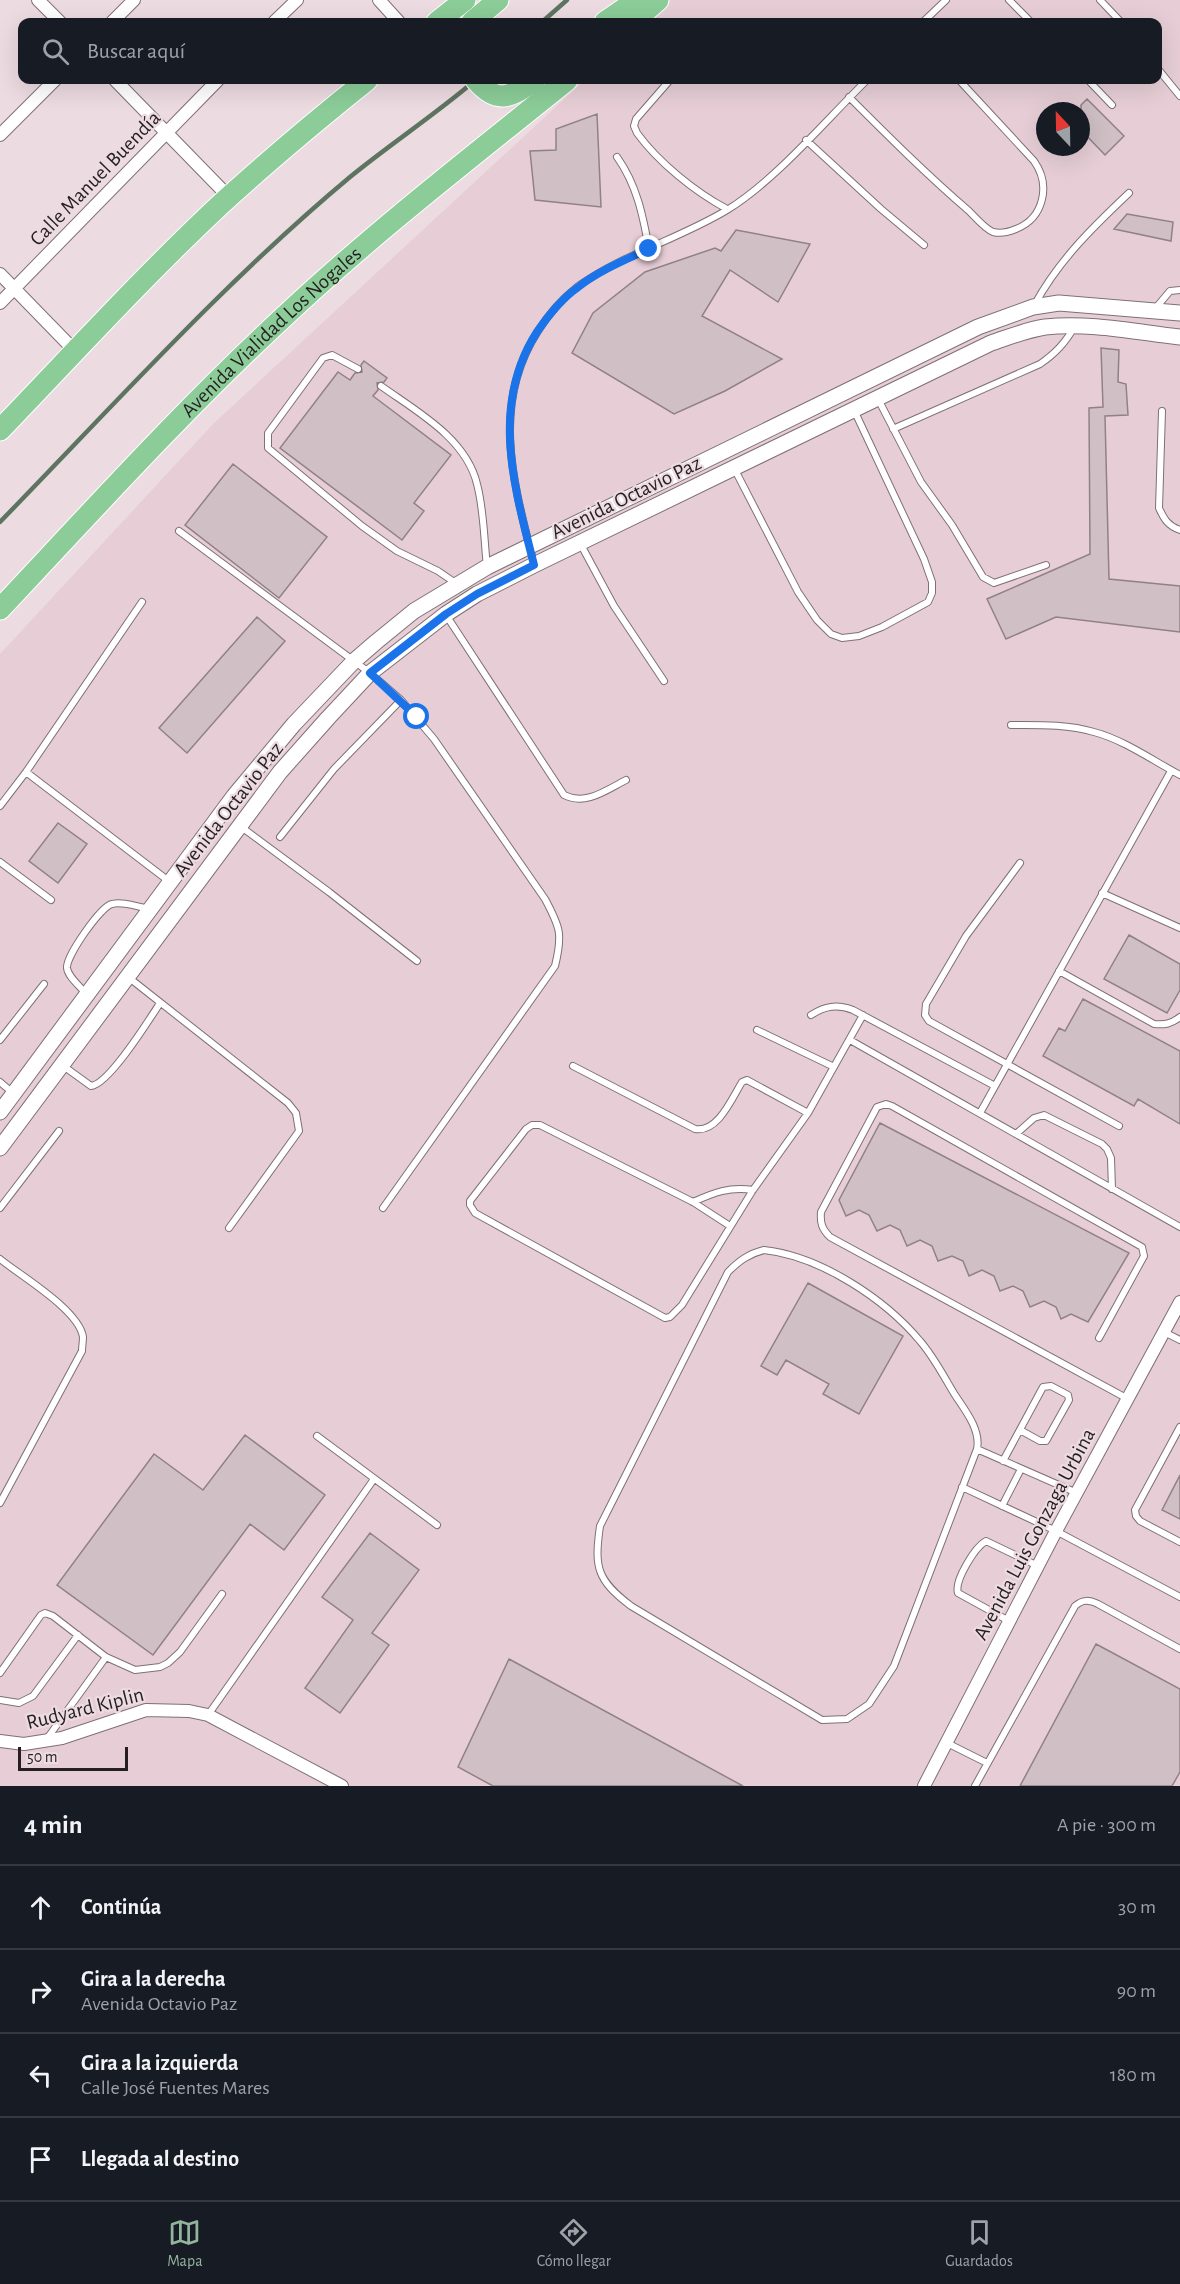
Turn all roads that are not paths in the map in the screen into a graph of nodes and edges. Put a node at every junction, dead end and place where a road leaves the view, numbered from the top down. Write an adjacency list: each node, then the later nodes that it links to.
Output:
1 (38, 0): 13 (street)
2 (134, 0): 14 (street)
3 (297, 0): 15 (street)
4 (379, 0): 16 (street)
5 (465, 0): 17 (highway)
6 (498, 0): 18 (highway)
7 (637, 0): 19 (highway)
8 (658, 0): 20 (highway)
9 (946, 0): 21 (lane)
10 (1009, 0): 22 (lane)
11 (1112, 0): 12 (lane)
12 (1102, 2): 23 (lane)
13 (56, 18)
14 (116, 18)
15 (278, 18)
16 (395, 18)
17 (442, 18)
18 (477, 18)
19 (611, 18)
20 (638, 18)
21 (927, 18)
22 (1027, 18)
23 (1117, 18)
24 (1162, 74): 36 (lane)
25 (51, 84): 40 (street)
26 (120, 84): 39 (street)
27 (214, 84): 39 (street, Calle Manuel Buendía)
28 (362, 84): 44 (highway)
29 (530, 84): 35 (highway)
30 (562, 84): 75 (highway, Avenida Vialidad Los Nogales)
31 (667, 84): 45 (lane)
32 (863, 84): 37 (lane)
33 (963, 84): 37 (lane)
34 (1092, 84): 38 (lane)
35 (483, 86)
36 (1180, 96)
37 (849, 97): 41 (lane)
38 (1112, 105)
39 (166, 131): 44 (street); 49 (street, Calle Manuel Buendía)
40 (0, 135)
41 (806, 140): 45 (lane); 46 (lane)
42 (617, 157): 47 (lane)
43 (1129, 193): 52 (lane)
44 (229, 197): 57 (highway)
45 (727, 210): 47 (lane)
46 (924, 245)
47 (649, 249): 69 (lane)
48 (0, 274): 49 (street)
49 (15, 288): 51 (street, Calle Manuel Buendía); 57 (street)
50 (1180, 290): 53 (lane)
51 (0, 303)
52 (1033, 307): 53 (street, Avenida Octavio Paz); 69 (street, Avenida Octavio Paz)
53 (1154, 310): 54 (street, Avenida Octavio Paz)
54 (1180, 313)
55 (1075, 326): 56 (street, Avenida Octavio Paz); 60 (street, Avenida Octavio Paz); 63 (lane)
56 (1180, 337)
57 (75, 351): 64 (highway)
58 (358, 369): 73 (lane)
59 (381, 386): 72 (lane)
60 (878, 398): 61 (street, Avenida Octavio Paz); 63 (lane)
61 (854, 410): 65 (street, Avenida Octavio Paz); 65 (lane)
62 (1162, 411): 66 (lane)
63 (893, 429): 71 (lane)
64 (0, 430)
65 (734, 468): 68 (street, Avenida Octavio Paz)
66 (1180, 530)
67 (179, 531): 77 (lane)
68 (579, 543): 70 (street, Avenida Octavio Paz); 79 (lane)
69 (530, 547): 70 (lane); 72 (street, Avenida Octavio Paz)
70 (534, 565): 76 (street, Avenida Octavio Paz)
71 (1046, 565)
72 (487, 567): 73 (street, Avenida Octavio Paz)
73 (457, 584): 77 (street, Avenida Octavio Paz)
74 (142, 602): 83 (lane)
75 (0, 609)
76 (446, 614): 78 (street, Avenida Octavio Paz); 85 (lane)
77 (354, 661): 78 (lane); 91 (street, Avenida Octavio Paz)
78 (370, 673): 80 (lane); 87 (street, Avenida Octavio Paz)
79 (664, 681)
80 (401, 700): 88 (lane); 126 (lane)
81 (1011, 725): 82 (lane)
82 (1171, 771): 84 (lane); 92 (lane)
83 (26, 772): 86 (lane); 91 (lane)
84 (1180, 776)
85 (626, 780)
86 (0, 806)
87 (240, 826): 96 (lane); 98 (street, Avenida Octavio Paz)
88 (280, 837)
89 (0, 862): 93 (lane)
90 (1020, 863): 108 (lane)
91 (170, 882): 94 (street, Avenida Octavio Paz)
92 (1102, 893): 95 (lane); 97 (lane)
93 (51, 900)
94 (150, 909): 100 (street, Avenida Octavio Paz); 100 (lane)
95 (1180, 928)
96 (417, 961)
97 (1059, 971): 104 (lane); 108 (lane)
98 (127, 977): 101 (lane); 109 (street, Avenida Octavio Paz)
99 (44, 984): 106 (lane)
100 (87, 995): 114 (street, Avenida Octavio Paz)
101 (160, 1003): 109 (lane); 129 (lane)
102 (811, 1015): 103 (lane)
103 (864, 1015): 107 (lane); 113 (lane)
104 (1180, 1017)
105 (757, 1030): 111 (lane)
106 (0, 1040)
107 (850, 1040): 111 (lane); 117 (lane)
108 (1008, 1064): 113 (lane); 118 (lane)
109 (62, 1065): 121 (street, Avenida Octavio Paz)
110 (573, 1066): 116 (lane)
111 (834, 1067): 116 (lane)
112 (0, 1082): 114 (lane)
113 (995, 1086): 117 (lane)
114 (14, 1094): 115 (street, Avenida Octavio Paz)
115 (0, 1112)
116 (808, 1113): 123 (lane)
117 (980, 1113): 120 (lane)
118 (1119, 1126)
119 (59, 1131): 125 (lane)
120 (1016, 1134): 122 (lane); 122 (lane)
121 (0, 1148)
122 (1112, 1188): 128 (lane)
123 (753, 1190): 124 (lane); 127 (lane)
124 (693, 1202): 127 (lane); 127 (lane)
125 (0, 1208)
126 (383, 1208)
127 (730, 1226)
128 (1180, 1227)
129 (229, 1228)
130 (0, 1259): 145 (lane)
131 (1180, 1302): 132 (street, Avenida Luis Gonzaga Urbina)
132 (1164, 1332): 134 (lane); 135 (street, Avenida Luis Gonzaga Urbina)
133 (1099, 1338): 135 (lane)
134 (1180, 1340)
135 (1128, 1398): 144 (street, Avenida Luis Gonzaga Urbina)
136 (1180, 1426): 149 (lane)
137 (1020, 1430): 137 (lane); 140 (lane)
138 (317, 1436): 142 (lane)
139 (977, 1449): 140 (lane); 143 (lane); 143 (lane)
140 (1003, 1461): 141 (lane)
141 (1021, 1469): 144 (lane); 146 (lane)
142 (374, 1479): 147 (lane); 159 (lane)
143 (962, 1487): 146 (lane)
144 (1077, 1493): 148 (street, Avenida Luis Gonzaga Urbina)
145 (0, 1503)
146 (1002, 1506): 148 (lane)
147 (437, 1526)
148 (1056, 1531): 150 (street, Avenida Luis Gonzaga Urbina); 152 (lane)
149 (1180, 1542)
150 (1038, 1566): 153 (street, Avenida Luis Gonzaga Urbina); 153 (lane)
151 (222, 1594): 156 (lane)
152 (1180, 1597)
153 (1009, 1621): 162 (street, Avenida Luis Gonzaga Urbina)
154 (78, 1635): 156 (lane); 157 (lane); 158 (lane)
155 (1180, 1649): 163 (lane)
156 (106, 1657): 161 (lane)
157 (0, 1673)
158 (0, 1700)
159 (207, 1715): 161 (street, Rudyard Kiplin); 164 (street, Rudyard Kiplin)
160 (0, 1741): 161 (street, Rudyard Kiplin)
161 (45, 1741)
162 (947, 1743): 163 (lane); 165 (street, Avenida Luis Gonzaga Urbina)
163 (987, 1763): 166 (lane)
164 (342, 1786)
165 (924, 1786)
166 (975, 1786)

